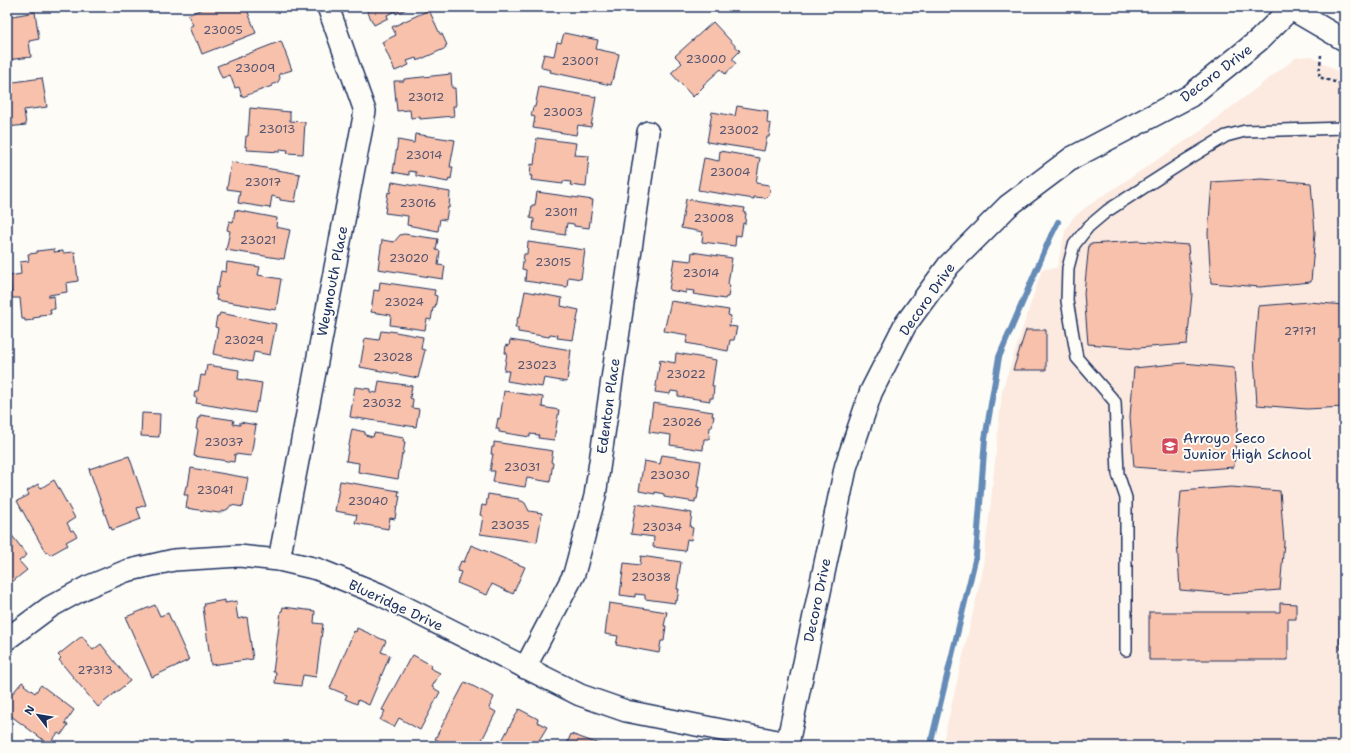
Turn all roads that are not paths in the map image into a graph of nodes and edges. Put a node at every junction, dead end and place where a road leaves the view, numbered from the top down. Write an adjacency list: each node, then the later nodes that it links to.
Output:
1 (328, 7): 6 (street, Weymouth Place)
2 (1292, 8): 3 (street); 10 (main road, Decoro Drive)
3 (1344, 40)
4 (1344, 128): 8 (lane)
5 (648, 132): 9 (street, Edenton Place)
6 (279, 560): 7 (street, Blueridge Drive); 9 (street, Blueridge Drive)
7 (7, 639)
8 (1126, 650)
9 (525, 668): 10 (street, Blueridge Drive)
10 (787, 745)

